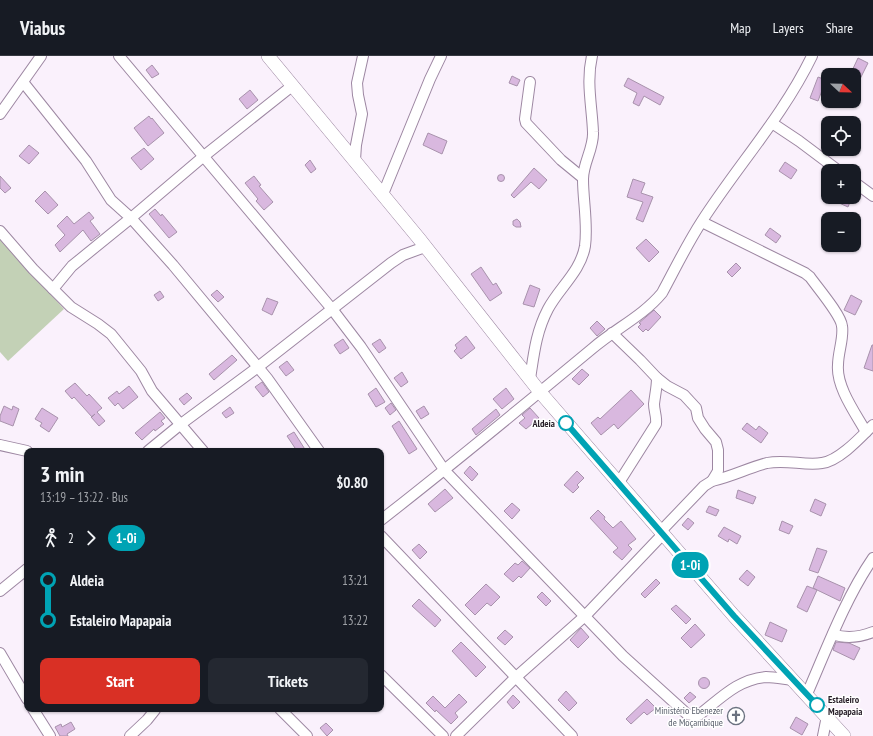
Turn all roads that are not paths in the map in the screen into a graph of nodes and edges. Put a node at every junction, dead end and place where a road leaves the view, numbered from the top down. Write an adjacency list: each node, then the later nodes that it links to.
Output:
1 (41, 56): 8 (street)
2 (118, 56): 13 (street)
3 (268, 56): 10 (street)
4 (363, 56): 14 (street)
5 (441, 56): 18 (street)
6 (812, 56): 12 (street)
7 (589, 58): 16 (street)
8 (23, 82): 11 (street); 20 (street)
9 (530, 82): 16 (street)
10 (292, 86): 13 (street); 14 (street)
11 (0, 114)
12 (772, 123): 15 (street); 21 (street)
13 (204, 156): 20 (street); 25 (street)
14 (355, 160): 18 (street)
15 (830, 164)
16 (583, 178): 29 (street)
17 (861, 187): 19 (street)
18 (382, 194): 23 (street)
19 (873, 196)
20 (131, 218): 24 (street); 27 (street)
21 (702, 222): 26 (street); 32 (street)
22 (0, 231): 24 (street)
23 (425, 247): 25 (street); 29 (street)
24 (53, 289): 31 (street)
25 (332, 309): 27 (street); 38 (street)
26 (612, 333): 28 (street); 30 (street)
27 (258, 367): 31 (street); 36 (street)
28 (657, 378): 39 (street); 40 (street)
29 (530, 379): 30 (street)
30 (540, 392): 38 (street); 40 (street)
31 (181, 424): 34 (street); 35 (street)
32 (870, 429): 39 (street)
33 (0, 445): 37 (street)
34 (152, 448)
35 (201, 448)
36 (317, 448)
37 (24, 450)
38 (445, 471): 41 (street); 47 (street)
39 (712, 481): 42 (street)
40 (618, 484): 42 (street)
41 (384, 518)
42 (662, 533): 47 (street); 53 (street)
43 (384, 539): 52 (street)
44 (873, 558): 49 (street)
45 (24, 571): 46 (street)
46 (0, 591)
47 (585, 616): 52 (street); 53 (street)
48 (873, 632): 49 (street)
49 (833, 634): 55 (street)
50 (0, 652): 54 (street)
51 (384, 678): 63 (street)
52 (515, 678): 64 (street); 65 (street)
53 (793, 680): 55 (street)
54 (24, 694)
55 (807, 694): 59 (street)
56 (35, 712): 60 (street)
57 (153, 712): 61 (street)
58 (283, 712): 62 (street)
59 (827, 716): 66 (street); 67 (street)
60 (50, 736)
61 (130, 736)
62 (307, 736)
63 (443, 736)
64 (456, 736)
65 (572, 736)
66 (822, 736)
67 (844, 736)

